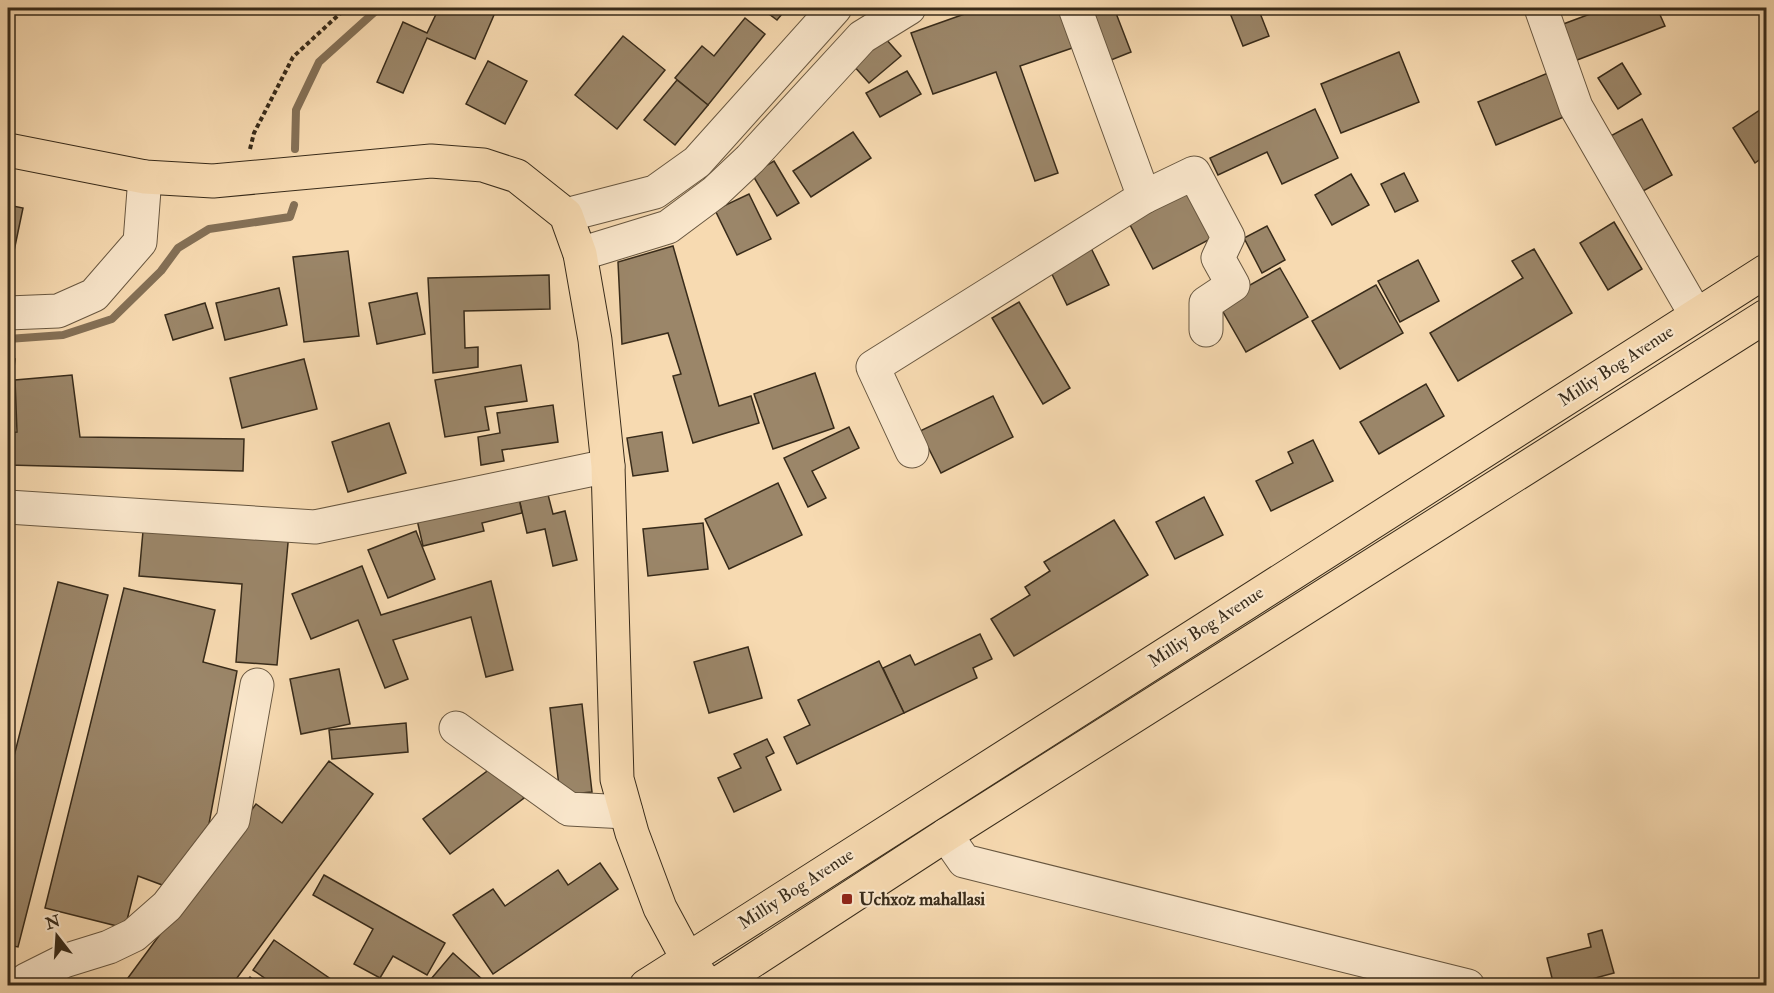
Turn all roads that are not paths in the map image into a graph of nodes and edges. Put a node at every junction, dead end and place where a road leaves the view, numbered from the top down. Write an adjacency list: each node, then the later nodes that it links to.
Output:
1 (835, 8): 8 (street)
2 (909, 8): 9 (street)
3 (1075, 8): 7 (street)
4 (1541, 8): 12 (street)
5 (8, 150): 6 (main road)
6 (145, 177): 8 (main road); 11 (street)
7 (1144, 197): 14 (street); 15 (street)
8 (566, 215): 9 (main road)
9 (580, 254): 16 (main road)
10 (1767, 271): 12 (main road, Milliy Bog Avenue)
11 (8, 313)
12 (1696, 315): 18 (main road, Milliy Bog Avenue)
13 (1767, 316): 19 (main road, Milliy Bog Avenue)
14 (1206, 330)
15 (912, 451)
16 (608, 466): 17 (street); 24 (main road)
17 (8, 507)
18 (1383, 514): 19 (main road); 20 (main road, Milliy Bog Avenue)
19 (1402, 546): 21 (main road, Milliy Bog Avenue)
20 (1213, 623): 21 (main road); 26 (main road, Milliy Bog Avenue)
21 (1234, 653): 25 (main road, Milliy Bog Avenue)
22 (257, 685): 27 (street)
23 (456, 728): 24 (street)
24 (626, 812): 26 (main road)
25 (946, 835): 30 (main road, Milliy Bog Avenue); 31 (street)
26 (687, 958): 28 (main road, Milliy Bog Avenue); 29 (main road)
27 (22, 986)
28 (646, 986)
29 (708, 986)
30 (714, 986)
31 (1468, 986)

